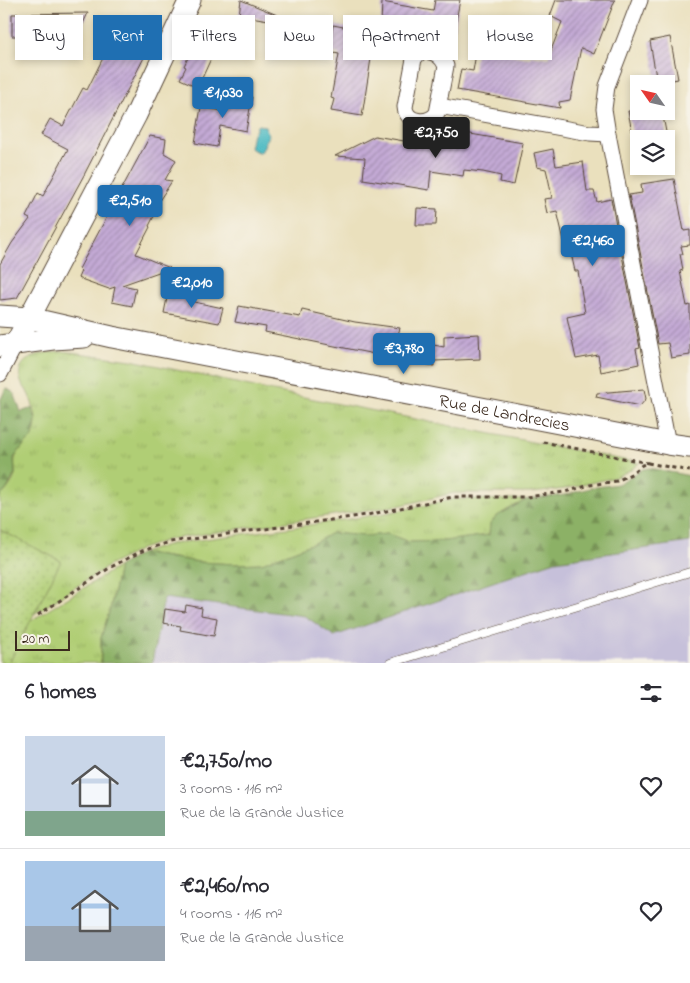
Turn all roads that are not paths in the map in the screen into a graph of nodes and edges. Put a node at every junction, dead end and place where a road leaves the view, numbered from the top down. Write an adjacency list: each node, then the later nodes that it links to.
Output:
1 (190, 0): 6 (main road)
2 (640, 0): 4 (street)
3 (439, 106): 4 (street)
4 (608, 134): 10 (street)
5 (0, 316): 6 (main road, Rue de Landrecies)
6 (29, 318): 7 (main road, Rue de Landrecies); 8 (main road)
7 (112, 337): 8 (main road, Rue de Landrecies); 10 (main road, Rue de Landrecies)
8 (8, 346): 9 (street)
9 (0, 374)
10 (668, 444): 11 (main road, Rue de Landrecies)
11 (690, 447)
12 (690, 572): 13 (lane)
13 (390, 663)

